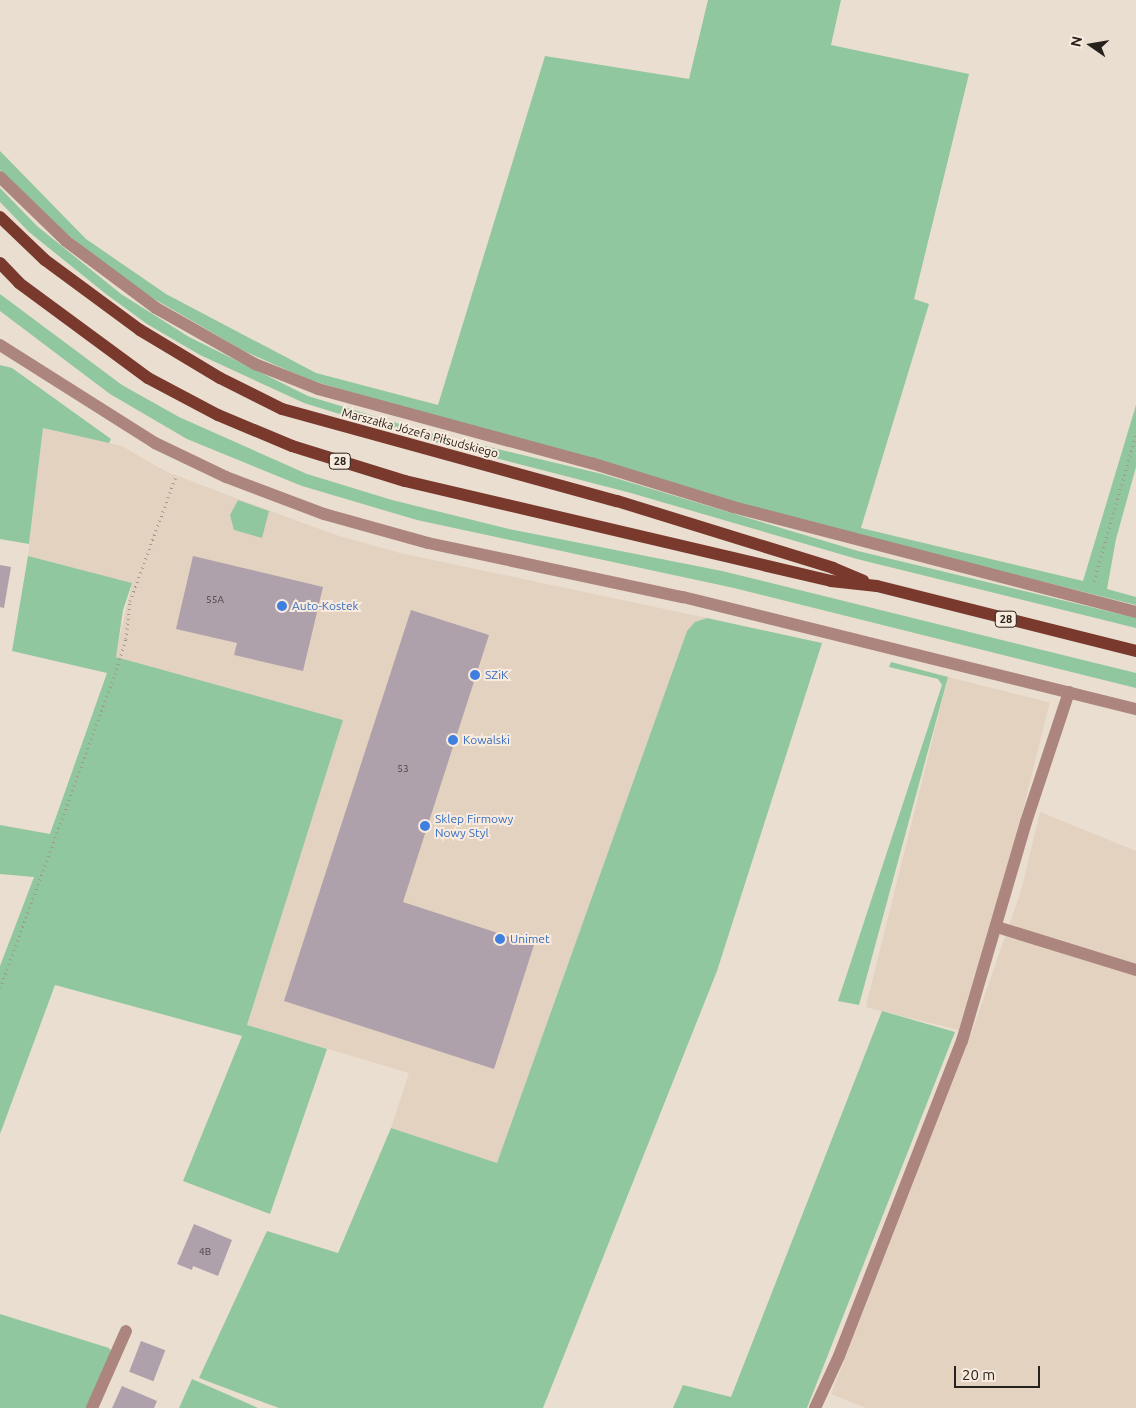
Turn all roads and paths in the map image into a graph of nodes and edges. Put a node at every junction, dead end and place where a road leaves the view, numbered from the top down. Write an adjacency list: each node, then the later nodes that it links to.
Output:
1 (0, 177): 8 (street)
2 (0, 217): 7 (main road, Marszałka Józefa Piłsudskiego / 28)
3 (0, 263): 7 (main road, Marszałka Józefa Piłsudskiego / 28)
4 (0, 345): 6 (street)
5 (1136, 435): 8 (path)
6 (183, 458): 11 (street); 15 (path)
7 (877, 586): 10 (main road, Marszałka Józefa Piłsudskiego / 28)
8 (1089, 600): 9 (street)
9 (1136, 612)
10 (1136, 651)
11 (1069, 692): 12 (street); 13 (street)
12 (1136, 709)
13 (997, 927): 14 (street); 18 (street)
14 (1136, 970)
15 (0, 988)
16 (126, 1331): 17 (street)
17 (92, 1408)
18 (815, 1408)

